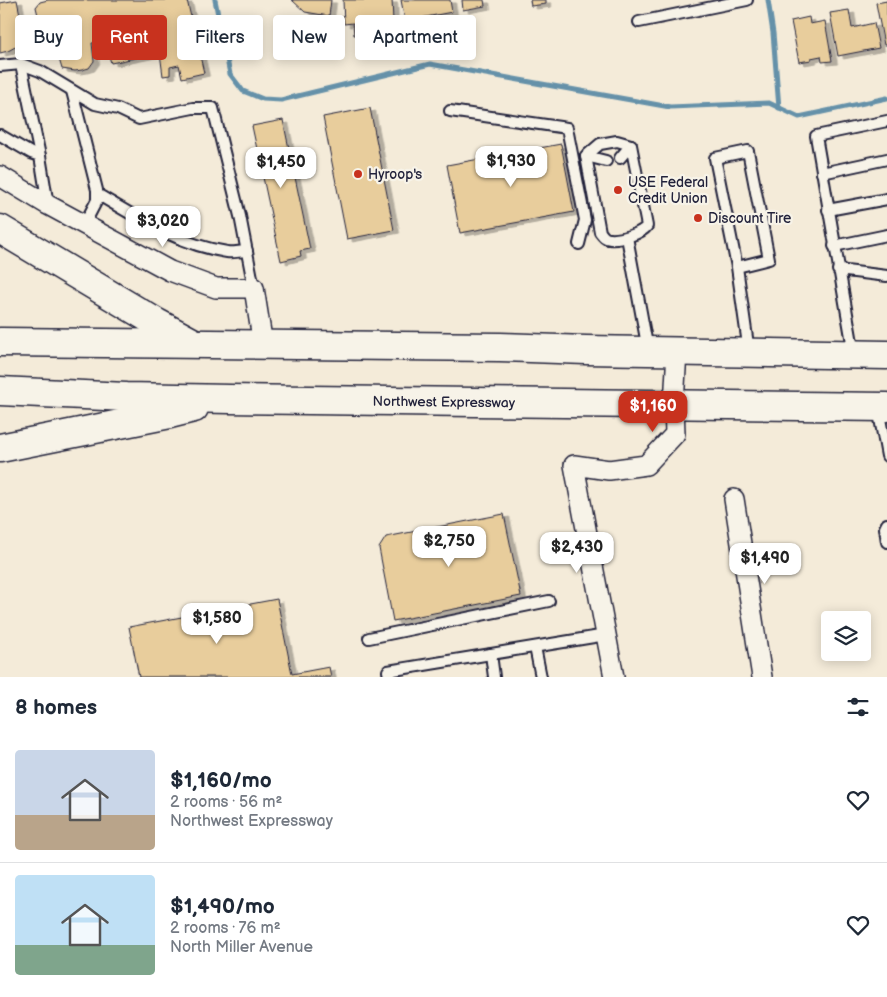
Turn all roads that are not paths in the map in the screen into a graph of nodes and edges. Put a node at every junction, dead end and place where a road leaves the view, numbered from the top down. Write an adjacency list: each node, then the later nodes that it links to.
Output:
1 (747, 0): 2 (lane)
2 (639, 22)
3 (21, 64): 4 (lane); 5 (lane); 10 (lane)
4 (0, 66)
5 (72, 91): 17 (lane); 27 (lane)
6 (450, 111): 25 (lane)
7 (887, 121): 15 (lane)
8 (0, 135): 10 (lane)
9 (631, 146): 11 (lane); 12 (lane); 24 (lane)
10 (40, 156): 19 (lane)
11 (586, 156): 14 (lane); 24 (lane)
12 (620, 158)
13 (887, 159): 15 (lane)
14 (606, 161)
15 (822, 174): 20 (lane)
16 (0, 176): 19 (street)
17 (97, 194): 21 (lane); 27 (lane)
18 (887, 199): 20 (lane)
19 (48, 205): 21 (street)
20 (828, 210): 26 (lane)
21 (84, 225): 31 (street)
22 (0, 230): 33 (highway)
23 (887, 235): 26 (lane)
24 (626, 237): 35 (lane)
25 (579, 244)
26 (834, 246): 29 (lane)
27 (246, 251): 31 (lane)
28 (737, 267): 28 (lane); 37 (lane)
29 (838, 270): 30 (lane); 38 (lane)
30 (887, 276)
31 (254, 288): 34 (street)
32 (0, 342): 33 (highway)
33 (198, 345): 34 (highway)
34 (263, 345): 35 (highway)
35 (648, 351): 36 (highway)
36 (677, 351): 37 (highway); 42 (street)
37 (749, 352): 38 (highway)
38 (854, 355): 39 (highway)
39 (887, 355)
40 (0, 391): 41 (highway, Northwest Expressway)
41 (230, 399): 42 (highway, Northwest Expressway); 44 (highway)
42 (674, 404): 43 (highway, Northwest Expressway); 50 (street)
43 (883, 407): 45 (lane)
44 (0, 448)
45 (887, 456)
46 (734, 499): 58 (street)
47 (887, 524): 48 (lane)
48 (887, 542)
49 (548, 601): 51 (lane)
50 (606, 635): 52 (lane); 57 (street)
51 (369, 638)
52 (535, 647): 53 (lane); 56 (lane)
53 (491, 654): 54 (lane); 55 (lane)
54 (389, 677)
55 (494, 677)
56 (541, 677)
57 (614, 677)
58 (762, 677)

